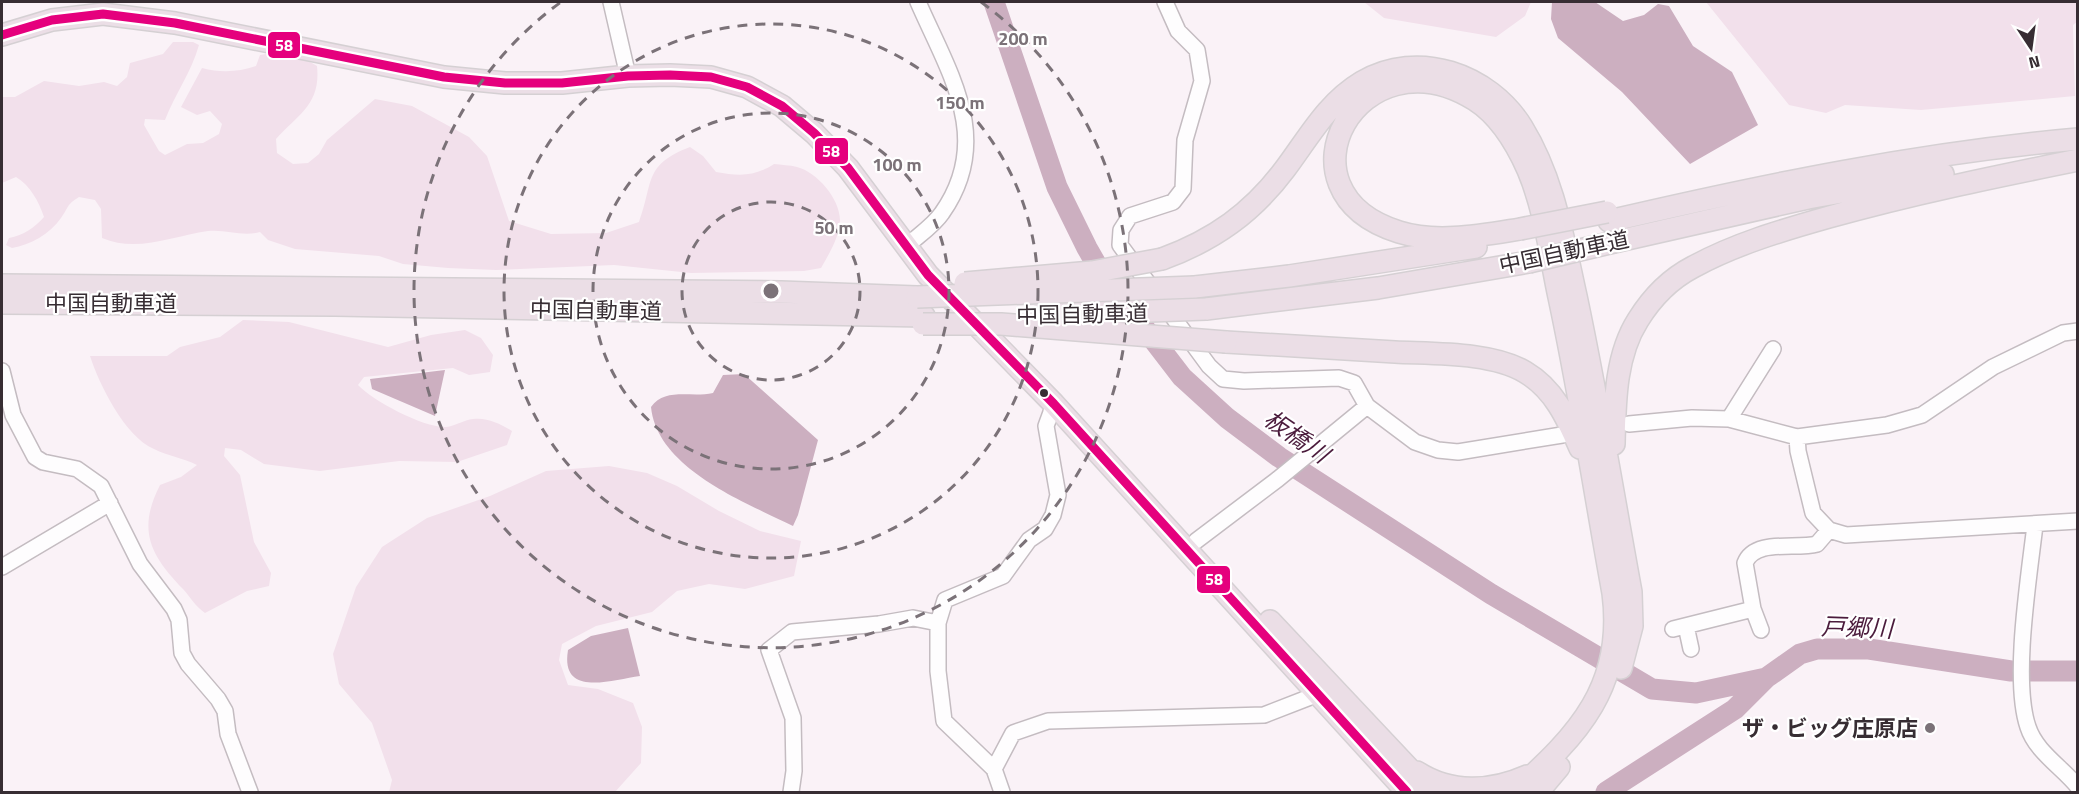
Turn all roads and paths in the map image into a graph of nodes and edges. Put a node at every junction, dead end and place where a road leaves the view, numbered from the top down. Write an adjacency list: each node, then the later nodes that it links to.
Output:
1 (611, 2): 5 (street)
2 (918, 2): 9 (street)
3 (1165, 2): 17 (street)
4 (2, 35): 5 (highway)
5 (628, 76): 9 (highway)
6 (2078, 139): 8 (highway, 中国自動車道)
7 (2078, 159): 12 (highway, 中国自動車道, bridge); 22 (highway)
8 (1522, 233): 12 (highway, 中国自動車道, bridge); 22 (highway)
9 (908, 244): 16 (highway); 27 (highway)
10 (2, 285): 12 (highway, 中国自動車道)
11 (2, 303): 12 (highway, 中国自動車道)
12 (919, 306): 22 (highway, bridge); 22 (highway, bridge)
13 (2078, 331): 21 (street)
14 (1773, 349): 18 (street)
15 (2, 371): 23 (street)
16 (1054, 404): 30 (street); 33 (highway)
17 (1367, 406): 20 (street); 27 (street)
18 (1730, 419): 19 (street); 21 (street)
19 (1629, 424)
20 (1562, 435)
21 (1797, 437): 26 (street)
22 (1605, 496): 36 (highway)
23 (110, 503): 28 (street); 38 (street)
24 (2078, 521): 25 (street)
25 (2035, 525): 26 (street); 37 (street)
26 (1829, 531): 29 (street)
27 (1196, 541): 34 (highway)
28 (2, 567)
29 (1753, 609): 31 (street); 32 (street)
30 (938, 623): 35 (street); 39 (street)
31 (1761, 630)
32 (1691, 649)
33 (1318, 694): 35 (street); 41 (highway)
34 (1404, 763): 36 (highway); 42 (highway)
35 (994, 769): 40 (street)
36 (1548, 770): 43 (highway); 44 (highway); 45 (highway)
37 (2078, 787)
38 (250, 792)
39 (791, 792)
40 (1002, 792)
41 (1407, 792)
42 (1431, 792)
43 (1514, 792)
44 (1532, 792)
45 (1538, 792)

